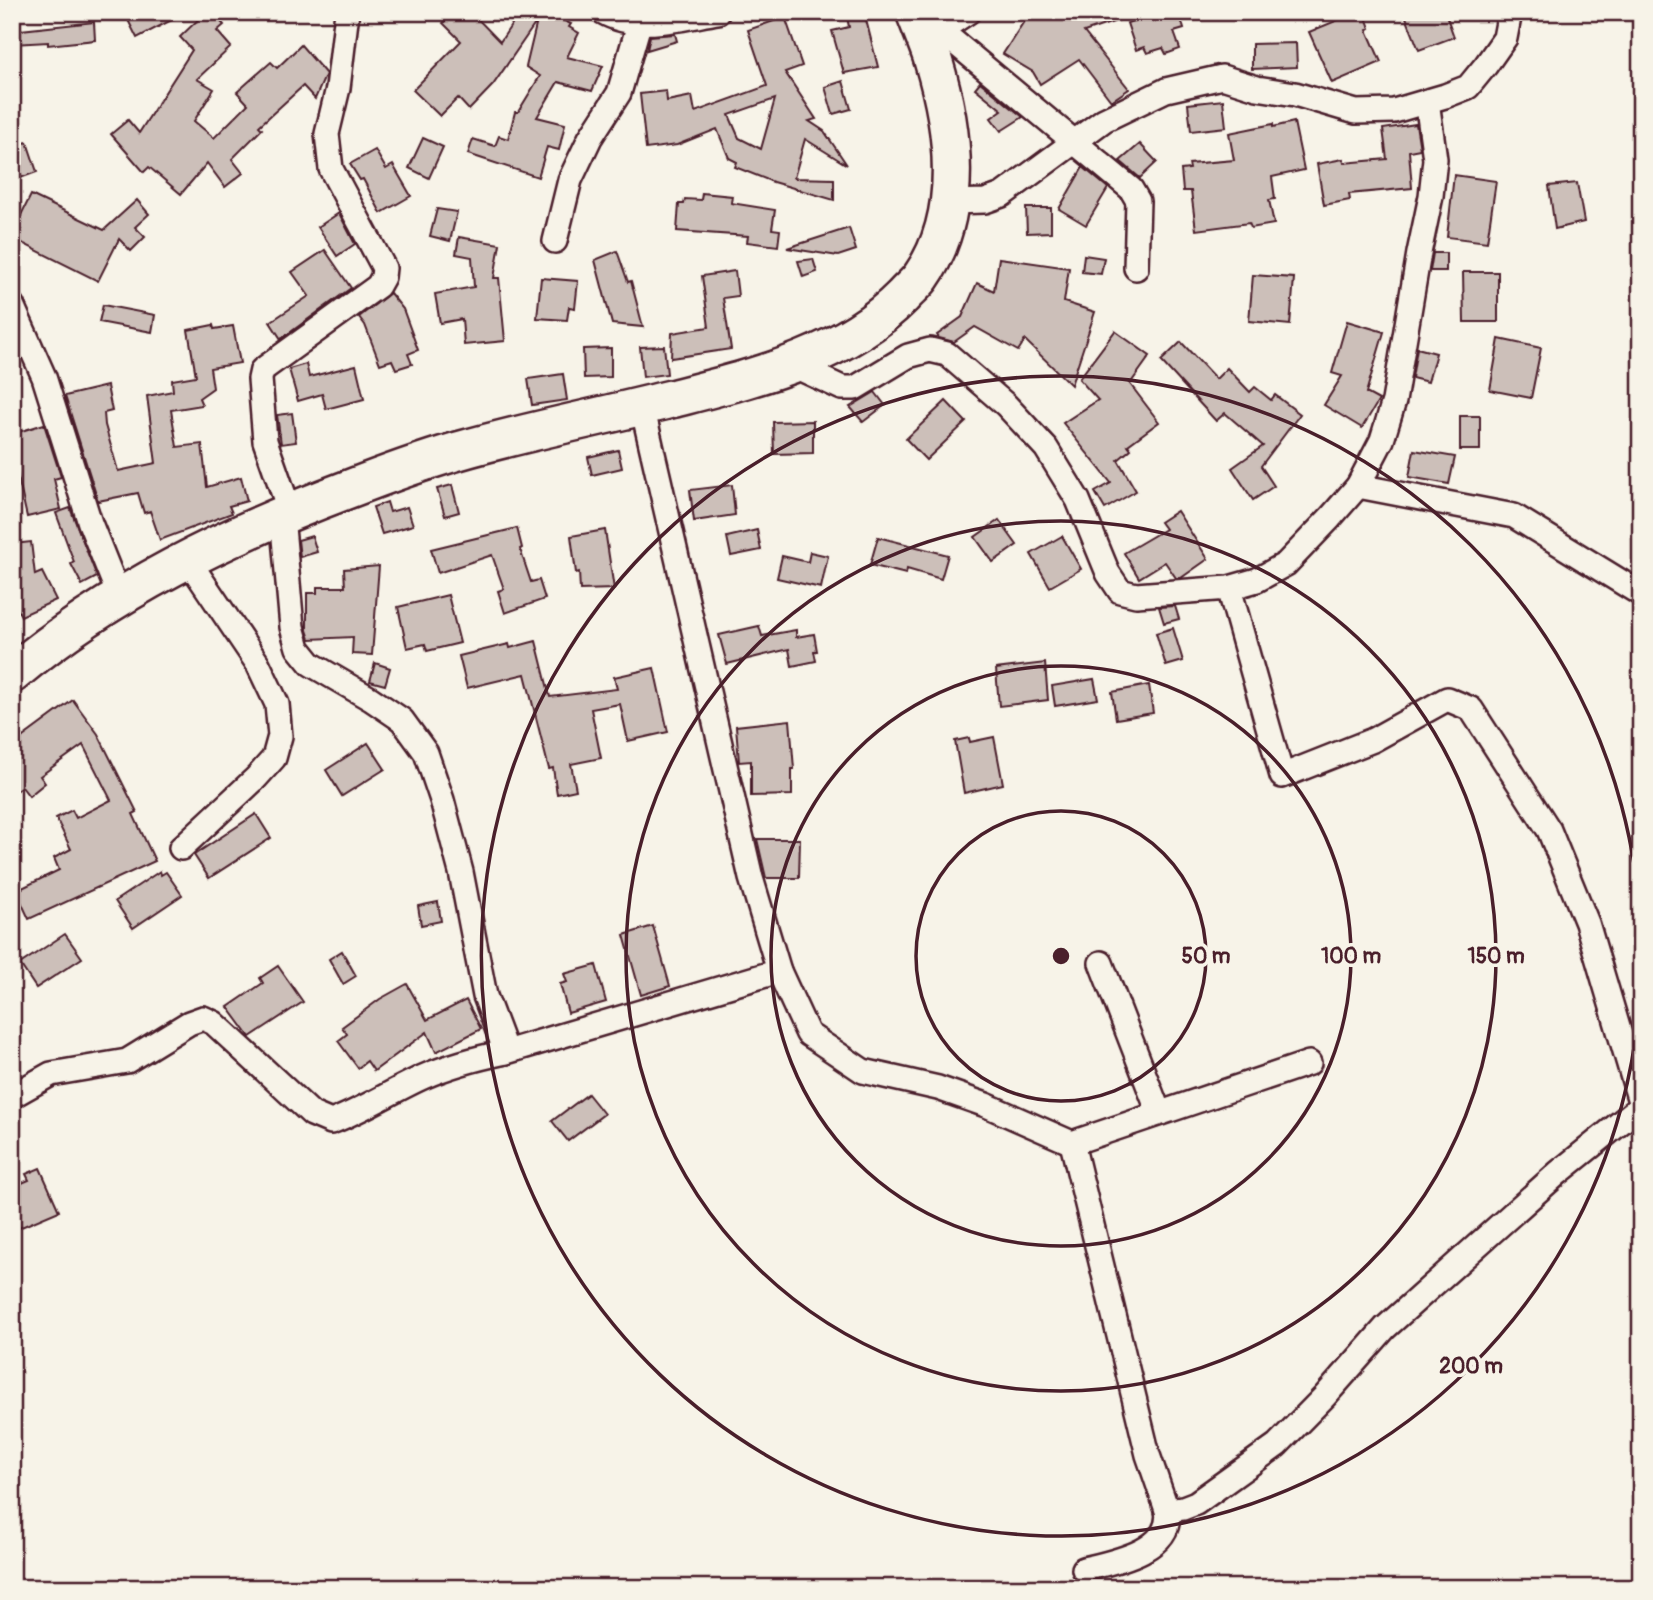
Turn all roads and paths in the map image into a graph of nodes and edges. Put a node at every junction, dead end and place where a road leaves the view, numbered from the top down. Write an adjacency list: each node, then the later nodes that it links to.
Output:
1 (347, 12): 17 (street)
2 (603, 12): 6 (street)
3 (718, 12): 6 (street)
4 (968, 12): 7 (street)
5 (1510, 12): 8 (street)
6 (639, 24): 11 (street)
7 (927, 27): 9 (street); 10 (main road)
8 (1427, 101): 9 (street); 16 (street)
9 (1074, 143): 10 (street); 12 (street)
10 (951, 202): 14 (main road)
11 (555, 241)
12 (1136, 268)
13 (12, 305): 21 (street)
14 (789, 363): 15 (main road); 19 (street)
15 (642, 406): 17 (main road); 25 (street)
16 (1357, 486): 19 (street); 20 (street)
17 (286, 514): 18 (main road); 26 (street)
18 (188, 560): 21 (main road); 23 (street)
19 (1229, 588): 29 (street)
20 (1641, 594)
21 (120, 598): 22 (main road)
22 (12, 674)
23 (181, 848)
24 (1101, 963): 30 (street)
25 (779, 971): 26 (street); 31 (street)
26 (506, 1052): 28 (street)
27 (1309, 1063): 30 (street)
28 (12, 1096)
29 (1641, 1105): 32 (street)
30 (1159, 1113): 31 (street)
31 (1072, 1143): 32 (street)
32 (1167, 1510): 33 (street)
33 (1084, 1569)

